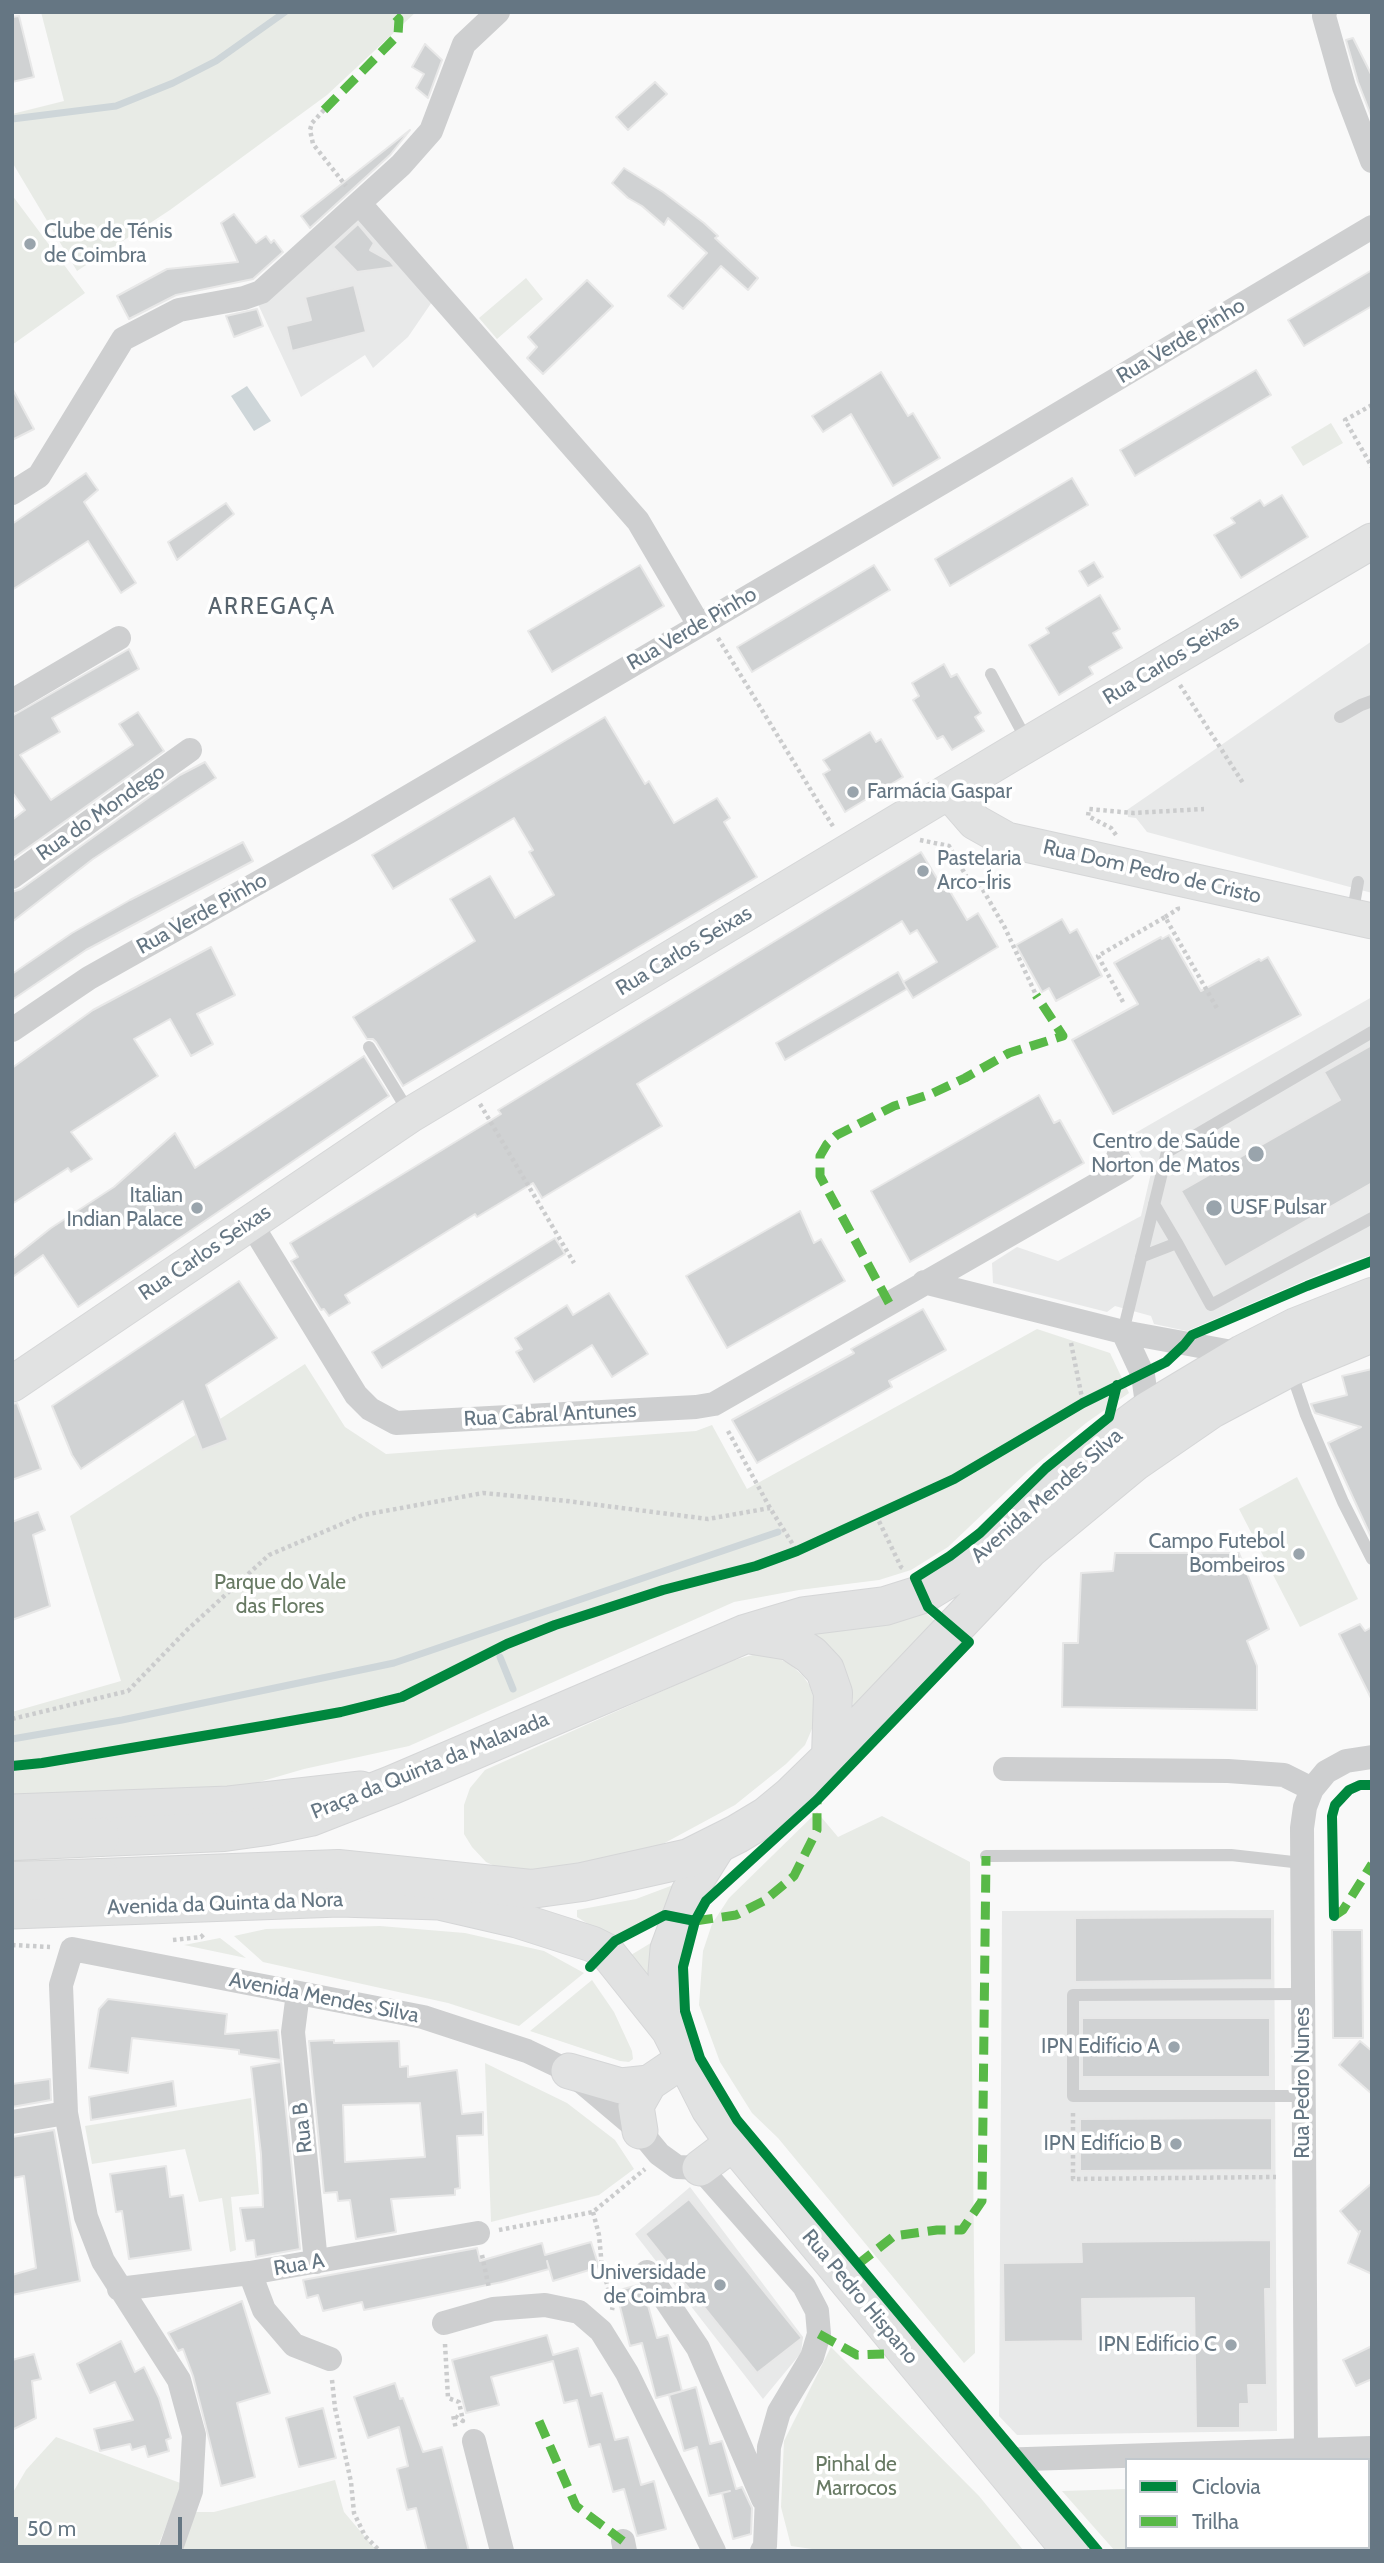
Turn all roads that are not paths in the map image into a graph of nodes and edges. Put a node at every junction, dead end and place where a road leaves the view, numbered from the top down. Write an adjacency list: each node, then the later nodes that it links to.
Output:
1 (498, 12): 4 (street)
2 (1325, 12): 3 (street)
3 (1372, 161)
4 (359, 203): 6 (street); 8 (street)
5 (1372, 227): 8 (street, Rua Verde Pinho)
6 (12, 493)
7 (1372, 541): 14 (street, Rua Carlos Seixas)
8 (703, 622): 20 (street, Rua Verde Pinho)
9 (118, 638): 11 (street)
10 (992, 674): 14 (lane)
11 (12, 701)
12 (1372, 701): 13 (lane)
13 (1340, 717)
14 (1029, 744): 16 (street, Rua Carlos Seixas)
15 (190, 750): 17 (street, Rua do Mondego)
16 (949, 792): 19 (street, Rua Dom Pedro de Cristo); 23 (street, Rua Carlos Seixas)
17 (12, 877)
18 (1358, 882): 19 (lane)
19 (1362, 919)
20 (12, 1030)
21 (1372, 1032): 25 (lane)
22 (369, 1047): 23 (lane)
23 (410, 1115): 27 (street, Rua Carlos Seixas)
24 (1118, 1157): 30 (street, Rua Cabral Antunes)
25 (1154, 1204): 28 (lane); 29 (lane)
26 (1372, 1218): 28 (lane)
27 (250, 1222): 30 (street, Rua Cabral Antunes); 36 (street, Rua Carlos Seixas)
28 (1177, 1243): 29 (lane)
29 (1141, 1257): 32 (lane)
30 (924, 1282): 32 (street)
31 (1372, 1297): 34 (main road, Avenida Mendes Silva)
32 (1123, 1332): 34 (street); 37 (street)
33 (1372, 1333): 35 (main road, Avenida Mendes Silva)
34 (1243, 1354): 37 (main road, Avenida Mendes Silva)
35 (1290, 1367): 38 (lane); 40 (main road, Avenida Mendes Silva)
36 (12, 1384)
37 (1148, 1411): 39 (main road, Avenida Mendes Silva)
38 (1372, 1559)
39 (745, 1634): 40 (main road); 43 (main road, Praça da Quinta da Malavada)
40 (831, 1757): 47 (main road)
41 (1372, 1757): 44 (street)
42 (1005, 1769): 44 (street)
43 (392, 1786): 45 (street); 46 (main road, Praça da Quinta da Malavada)
44 (1312, 1789): 49 (street, Rua Pedro Nunes)
45 (12, 1812)
46 (12, 1841)
47 (719, 1844): 51 (main road); 56 (street, Rua Pedro Hispano)
48 (986, 1856): 49 (lane)
49 (1302, 1863): 55 (street, Rua Pedro Nunes)
50 (12, 1881): 51 (main road)
51 (531, 1889): 52 (street)
52 (439, 1902): 53 (street, Avenida da Quinta da Nora); 56 (street, Rua Pedro Hispano)
53 (12, 1912)
54 (298, 1993): 57 (street, Avenida Mendes Silva); 60 (street, Avenida Mendes Silva); 66 (street, Rua B)
55 (1303, 1994): 59 (street, Rua Pedro Nunes); 59 (lane)
56 (676, 2045): 58 (street); 63 (street, Rua Pedro Hispano)
57 (569, 2071): 58 (street); 62 (street)
58 (649, 2082): 62 (street)
59 (1303, 2096): 74 (street, Rua Pedro Nunes)
60 (66, 2113): 61 (street); 69 (street)
61 (12, 2122)
62 (640, 2131): 64 (street)
63 (733, 2143): 64 (street); 75 (street, Rua Pedro Hispano)
64 (700, 2168): 76 (street, Rua Pedro Hispano)
65 (478, 2233): 66 (street, Rua A)
66 (316, 2262): 68 (street, Rua A)
67 (647, 2272): 76 (street)
68 (250, 2273): 69 (street, Rua A); 71 (street)
69 (119, 2290): 77 (street)
70 (444, 2323): 79 (street)
71 (330, 2358)
72 (465, 2436): 78 (street)
73 (1372, 2448): 74 (street)
74 (1306, 2450): 75 (street)
75 (996, 2459): 81 (street, Rua Pedro Hispano)
76 (766, 2506): 80 (street, Rua Pedro Hispano)
77 (170, 2551)
78 (502, 2551)
79 (714, 2551)
80 (762, 2551)
81 (1070, 2551)

